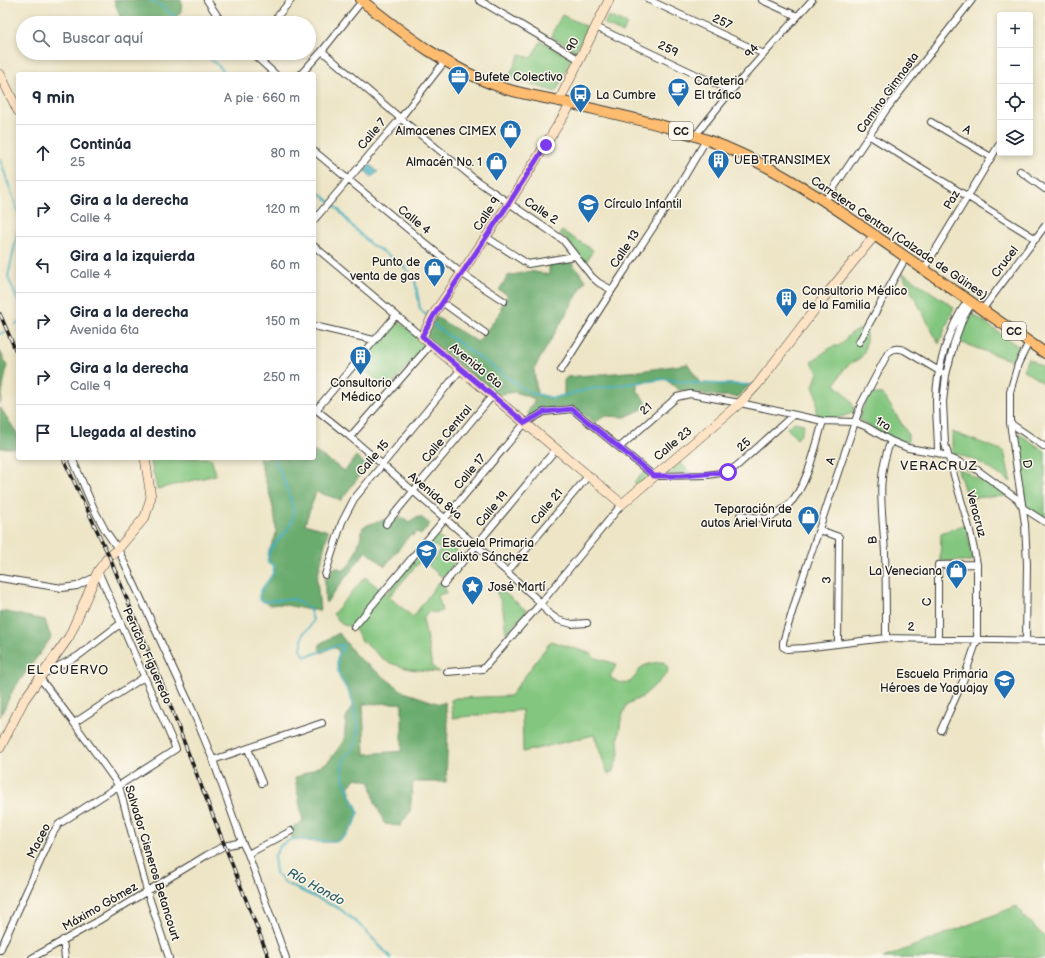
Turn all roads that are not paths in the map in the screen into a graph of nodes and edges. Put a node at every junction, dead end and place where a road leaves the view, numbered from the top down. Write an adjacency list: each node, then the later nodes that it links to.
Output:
1 (207, 0): 10 (street)
2 (291, 0): 11 (street)
3 (362, 0): 14 (street); 20 (main road, Carretera Central (Calzada de Güines) / CC)
4 (479, 0): 19 (street)
5 (649, 0): 15 (street, 257)
6 (762, 0): 12 (street)
7 (812, 0): 12 (street, 94)
8 (972, 0): 31 (street, Camino Gimnasta)
9 (608, 1): 13 (street, 90)
10 (217, 16)
11 (278, 16)
12 (797, 16): 15 (street, 94)
13 (596, 26): 19 (street, 90); 24 (street, 259)
14 (322, 50): 16 (street); 28 (street, Calle 2)
15 (764, 54): 24 (street, 94)
16 (316, 57)
17 (260, 60): 21 (street)
18 (313, 60): 22 (street)
19 (580, 60): 25 (street, 90)
20 (445, 61): 25 (main road, Carretera Central (Calzada de Güines) / CC); 28 (street, Calle 7)
21 (273, 72)
22 (302, 72)
23 (0, 74): 27 (street)
24 (731, 91): 30 (street, 94)
25 (559, 101): 26 (main road, Carretera Central (Calzada de Güines) / CC)
26 (572, 104): 30 (main road, Carretera Central (Calzada de Güines) / CC); 41 (street, Calle 9)
27 (16, 107)
28 (400, 118): 37 (street, Calle 7); 41 (street, Calle 2)
29 (931, 122): 35 (street, A)
30 (695, 136): 32 (main road, Carretera Central (Calzada de Güines) / CC)
31 (870, 136): 39 (street); 40 (street, Camino Gimnasta)
32 (706, 140): 40 (main road, Carretera Central (Calzada de Güines) / CC); 52 (street, Calle 13)
33 (997, 148): 35 (street, Paz)
34 (316, 153): 37 (street, Calle 4)
35 (991, 157): 39 (street, Paz)
36 (1020, 171): 38 (street)
37 (348, 180): 42 (street, Calle 7); 51 (street, Calle 4)
38 (1045, 189)
39 (968, 196): 46 (street); 50 (street, Paz)
40 (825, 201): 44 (main road, Carretera Central (Calzada de Güines) / CC)
41 (509, 203): 45 (street, Calle 9); 48 (street, Calle 2)
42 (316, 218)
43 (1044, 230): 46 (street, Crucel)
44 (875, 235): 49 (main road, Carretera Central (Calzada de Güines) / CC); 72 (street, Calle 23)
45 (486, 237): 48 (street); 51 (street, Calle 9)
46 (1036, 239): 56 (street, Crucel)
47 (316, 248): 57 (street, Avenida 6ta)
48 (575, 256): 52 (street, Calle 2)
49 (906, 257): 50 (main road, Carretera Central (Calzada de Güines) / CC); 62 (street)
50 (924, 269): 55 (main road, Carretera Central (Calzada de Güines) / CC)
51 (461, 273): 53 (street, Calle 4); 54 (street, Calle 9)
52 (612, 290): 67 (street, Calle 13)
53 (504, 301)
54 (442, 302): 59 (street, Calle 9); 60 (street)
55 (970, 302): 56 (main road, Carretera Central (Calzada de Güines) / CC); 68 (street); 69 (street, Veracruz)
56 (982, 310): 63 (main road, Carretera Central (Calzada de Güines) / CC)
57 (396, 315): 59 (street, Avenida 6ta); 61 (street)
58 (316, 326): 61 (street)
59 (424, 333): 64 (street, Avenida 6ta)
60 (485, 333)
61 (374, 340): 73 (street)
62 (859, 342)
63 (1028, 342): 65 (main road, Carretera Central (Calzada de Güines) / CC); 79 (street, D)
64 (431, 344): 66 (street, Avenida 6ta); 80 (street)
65 (1045, 353)
66 (461, 369): 71 (street, Avenida 6ta); 89 (street, Calle 15)
67 (561, 370)
68 (939, 372): 69 (street, A); 77 (street, A); 85 (street)
69 (946, 375): 86 (street, Veracruz)
70 (690, 394): 72 (street, 1ra); 82 (street, 21)
71 (493, 395): 78 (street, Avenida 6ta); 92 (street, Calle Central)
72 (740, 403): 75 (street, 1ra); 91 (street, Calle 23)
73 (316, 408)
74 (316, 410): 80 (street, Avenida 8va)
75 (793, 415): 76 (street, 1ra); 91 (street, 25)
76 (823, 421): 77 (street, 1ra); 95 (street)
77 (855, 422): 81 (street, 1ra); 99 (street, A)
78 (525, 423): 82 (street); 84 (street, Avenida 6ta); 96 (street, Calle 17)
79 (1010, 423): 83 (street); 94 (street, D)
80 (350, 437): 89 (street, Avenida 8va)
81 (891, 442): 85 (street, 1ra); 112 (street, B)
82 (620, 447): 91 (street)
83 (1045, 447)
84 (556, 449): 90 (street, Avenida 6ta); 100 (street, Calle 19)
85 (938, 453): 86 (street, 1ra)
86 (948, 457): 94 (street, 1ra); 102 (street, Veracruz)
87 (73, 460): 101 (street)
88 (145, 460): 101 (street)
89 (382, 466): 92 (street, Avenida 8va); 105 (street, Calle 15)
90 (589, 475): 93 (street, Avenida 6ta); 103 (street, Calle 21)
91 (654, 476): 93 (street, Calle 23)
92 (413, 492): 96 (street, Avenida 8va); 98 (street, Calle Central)
93 (622, 504): 108 (street, Calle 23)
94 (1023, 508): 97 (street, 1ra); 115 (street, D)
95 (740, 515)
96 (444, 519): 100 (street, Avenida 8va); 111 (street, Calle 17)
97 (1045, 522)
98 (386, 524)
99 (820, 530): 117 (street, A); 118 (street, 3)
100 (476, 545): 103 (street, Avenida 8va); 107 (street, Calle 19)
101 (118, 549): 104 (street); 128 (street)
102 (977, 564): 113 (street, C); 114 (street, Veracruz)
103 (507, 572): 108 (street, Avenida 8va)
104 (97, 574): 106 (street); 109 (street, Perucho Figueredo); 120 (street)
105 (325, 575)
106 (0, 578)
107 (444, 584)
108 (541, 603): 110 (street, Avenida 8va); 119 (street, Calle 23)
109 (120, 624): 120 (street); 121 (street, Perucho Figueredo)
110 (587, 624)
111 (354, 627)
112 (886, 638): 113 (street, 2); 118 (street, 2)
113 (938, 639): 114 (street, 2)
114 (977, 640): 115 (street, 2); 124 (street, Veracruz)
115 (1026, 640): 116 (street, 2)
116 (1045, 641)
117 (783, 642): 118 (street, 2)
118 (838, 644)
119 (447, 672)
120 (41, 676): 122 (street, Salvador Cisneros Betancourt); 125 (street)
121 (144, 677): 122 (street); 126 (street, Perucho Figueredo)
122 (74, 722): 130 (street, Salvador Cisneros Betancourt)
123 (322, 723): 127 (street)
124 (941, 730)
125 (0, 748)
126 (176, 749): 130 (street, Maceo)
127 (248, 749): 128 (street); 129 (street)
128 (213, 760): 132 (street)
129 (262, 783)
130 (119, 786): 134 (street, Salvador Cisneros Betancourt); 136 (street, Maceo)
131 (291, 831): 133 (street)
132 (242, 842): 133 (street); 134 (street, Máximo Gómez)
133 (248, 854): 140 (street)
134 (147, 892): 135 (street, Máximo Gómez); 139 (street, Salvador Cisneros Betancourt)
135 (63, 940): 137 (street, Máximo Gómez); 138 (street)
136 (0, 950)
137 (32, 958)
138 (65, 958)
139 (169, 958)
140 (286, 958)

